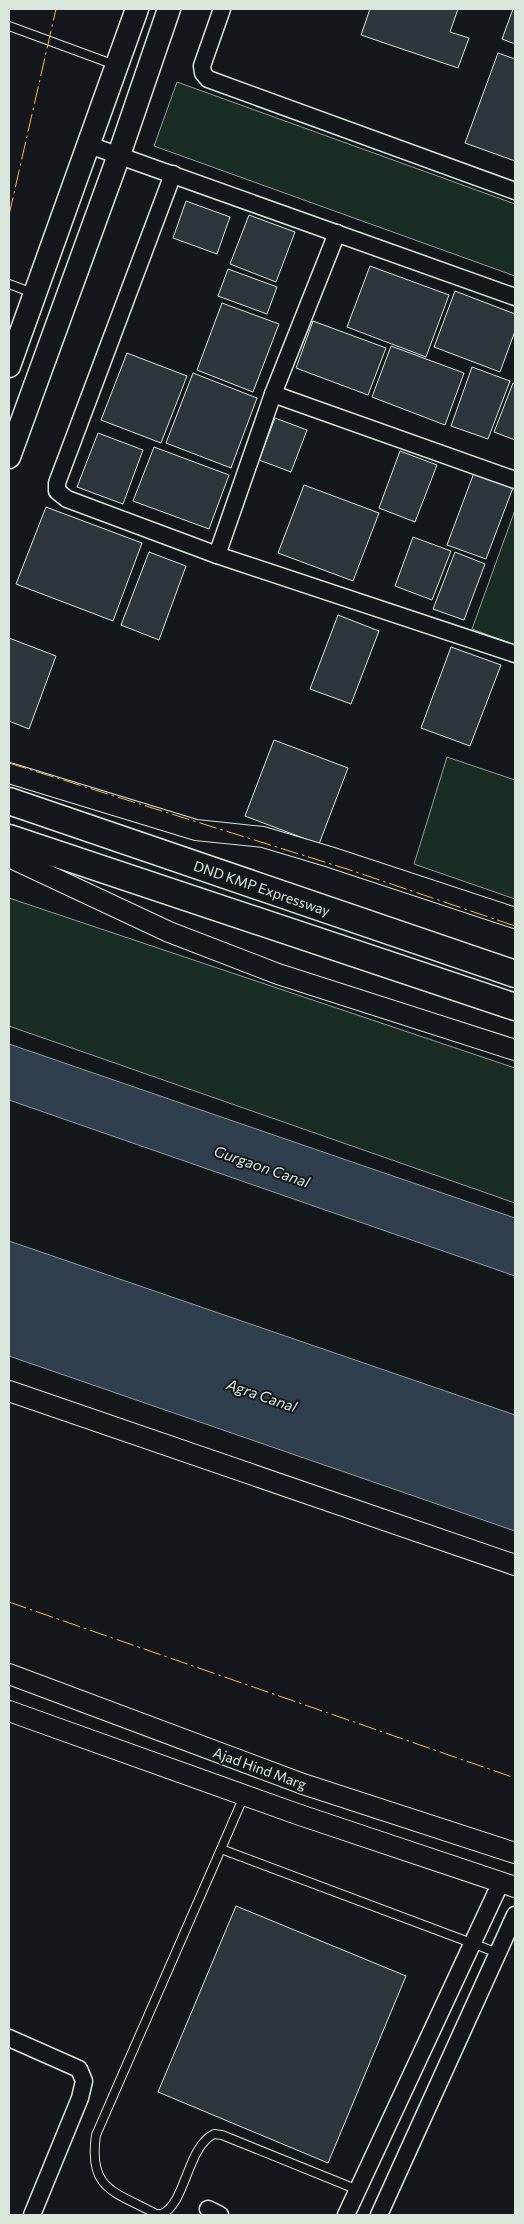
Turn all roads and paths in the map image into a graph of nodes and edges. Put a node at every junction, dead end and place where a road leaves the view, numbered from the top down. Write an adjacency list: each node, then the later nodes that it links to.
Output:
1 (137, 9): 5 (main road)
2 (169, 9): 7 (main road)
3 (222, 9): 9 (street)
4 (9, 26): 5 (lane)
5 (117, 66): 6 (main road)
6 (89, 145): 7 (street); 12 (main road)
7 (119, 155): 8 (street); 16 (main road)
8 (173, 174): 10 (street); 18 (street)
9 (515, 191)
10 (337, 233): 13 (street); 15 (street)
11 (9, 284): 12 (lane)
12 (35, 293): 14 (main road)
13 (515, 297)
14 (9, 366)
15 (273, 394): 17 (street); 18 (street)
16 (9, 457)
17 (515, 480)
18 (217, 555): 19 (street)
19 (515, 654)
20 (9, 773): 24 (street)
21 (9, 801): 25 (highway, DND KMP Expressway)
22 (9, 838): 26 (highway)
23 (9, 857): 27 (street)
24 (515, 918)
25 (515, 974)
26 (515, 1007)
27 (515, 1050)
28 (9, 1391): 29 (street)
29 (515, 1565)
30 (9, 1674): 34 (street, Ajad Hind Marg)
31 (9, 1711): 32 (street)
32 (244, 1796): 33 (lane); 35 (street)
33 (221, 1849): 37 (lane); 40 (lane)
34 (515, 1853)
35 (508, 1884): 37 (street)
36 (515, 1915): 38 (street)
37 (472, 1942): 38 (lane); 40 (street)
38 (498, 1953): 43 (street)
39 (9, 2038): 41 (street)
40 (358, 2190): 42 (street)
41 (32, 2215)
42 (346, 2215)
43 (379, 2215)

